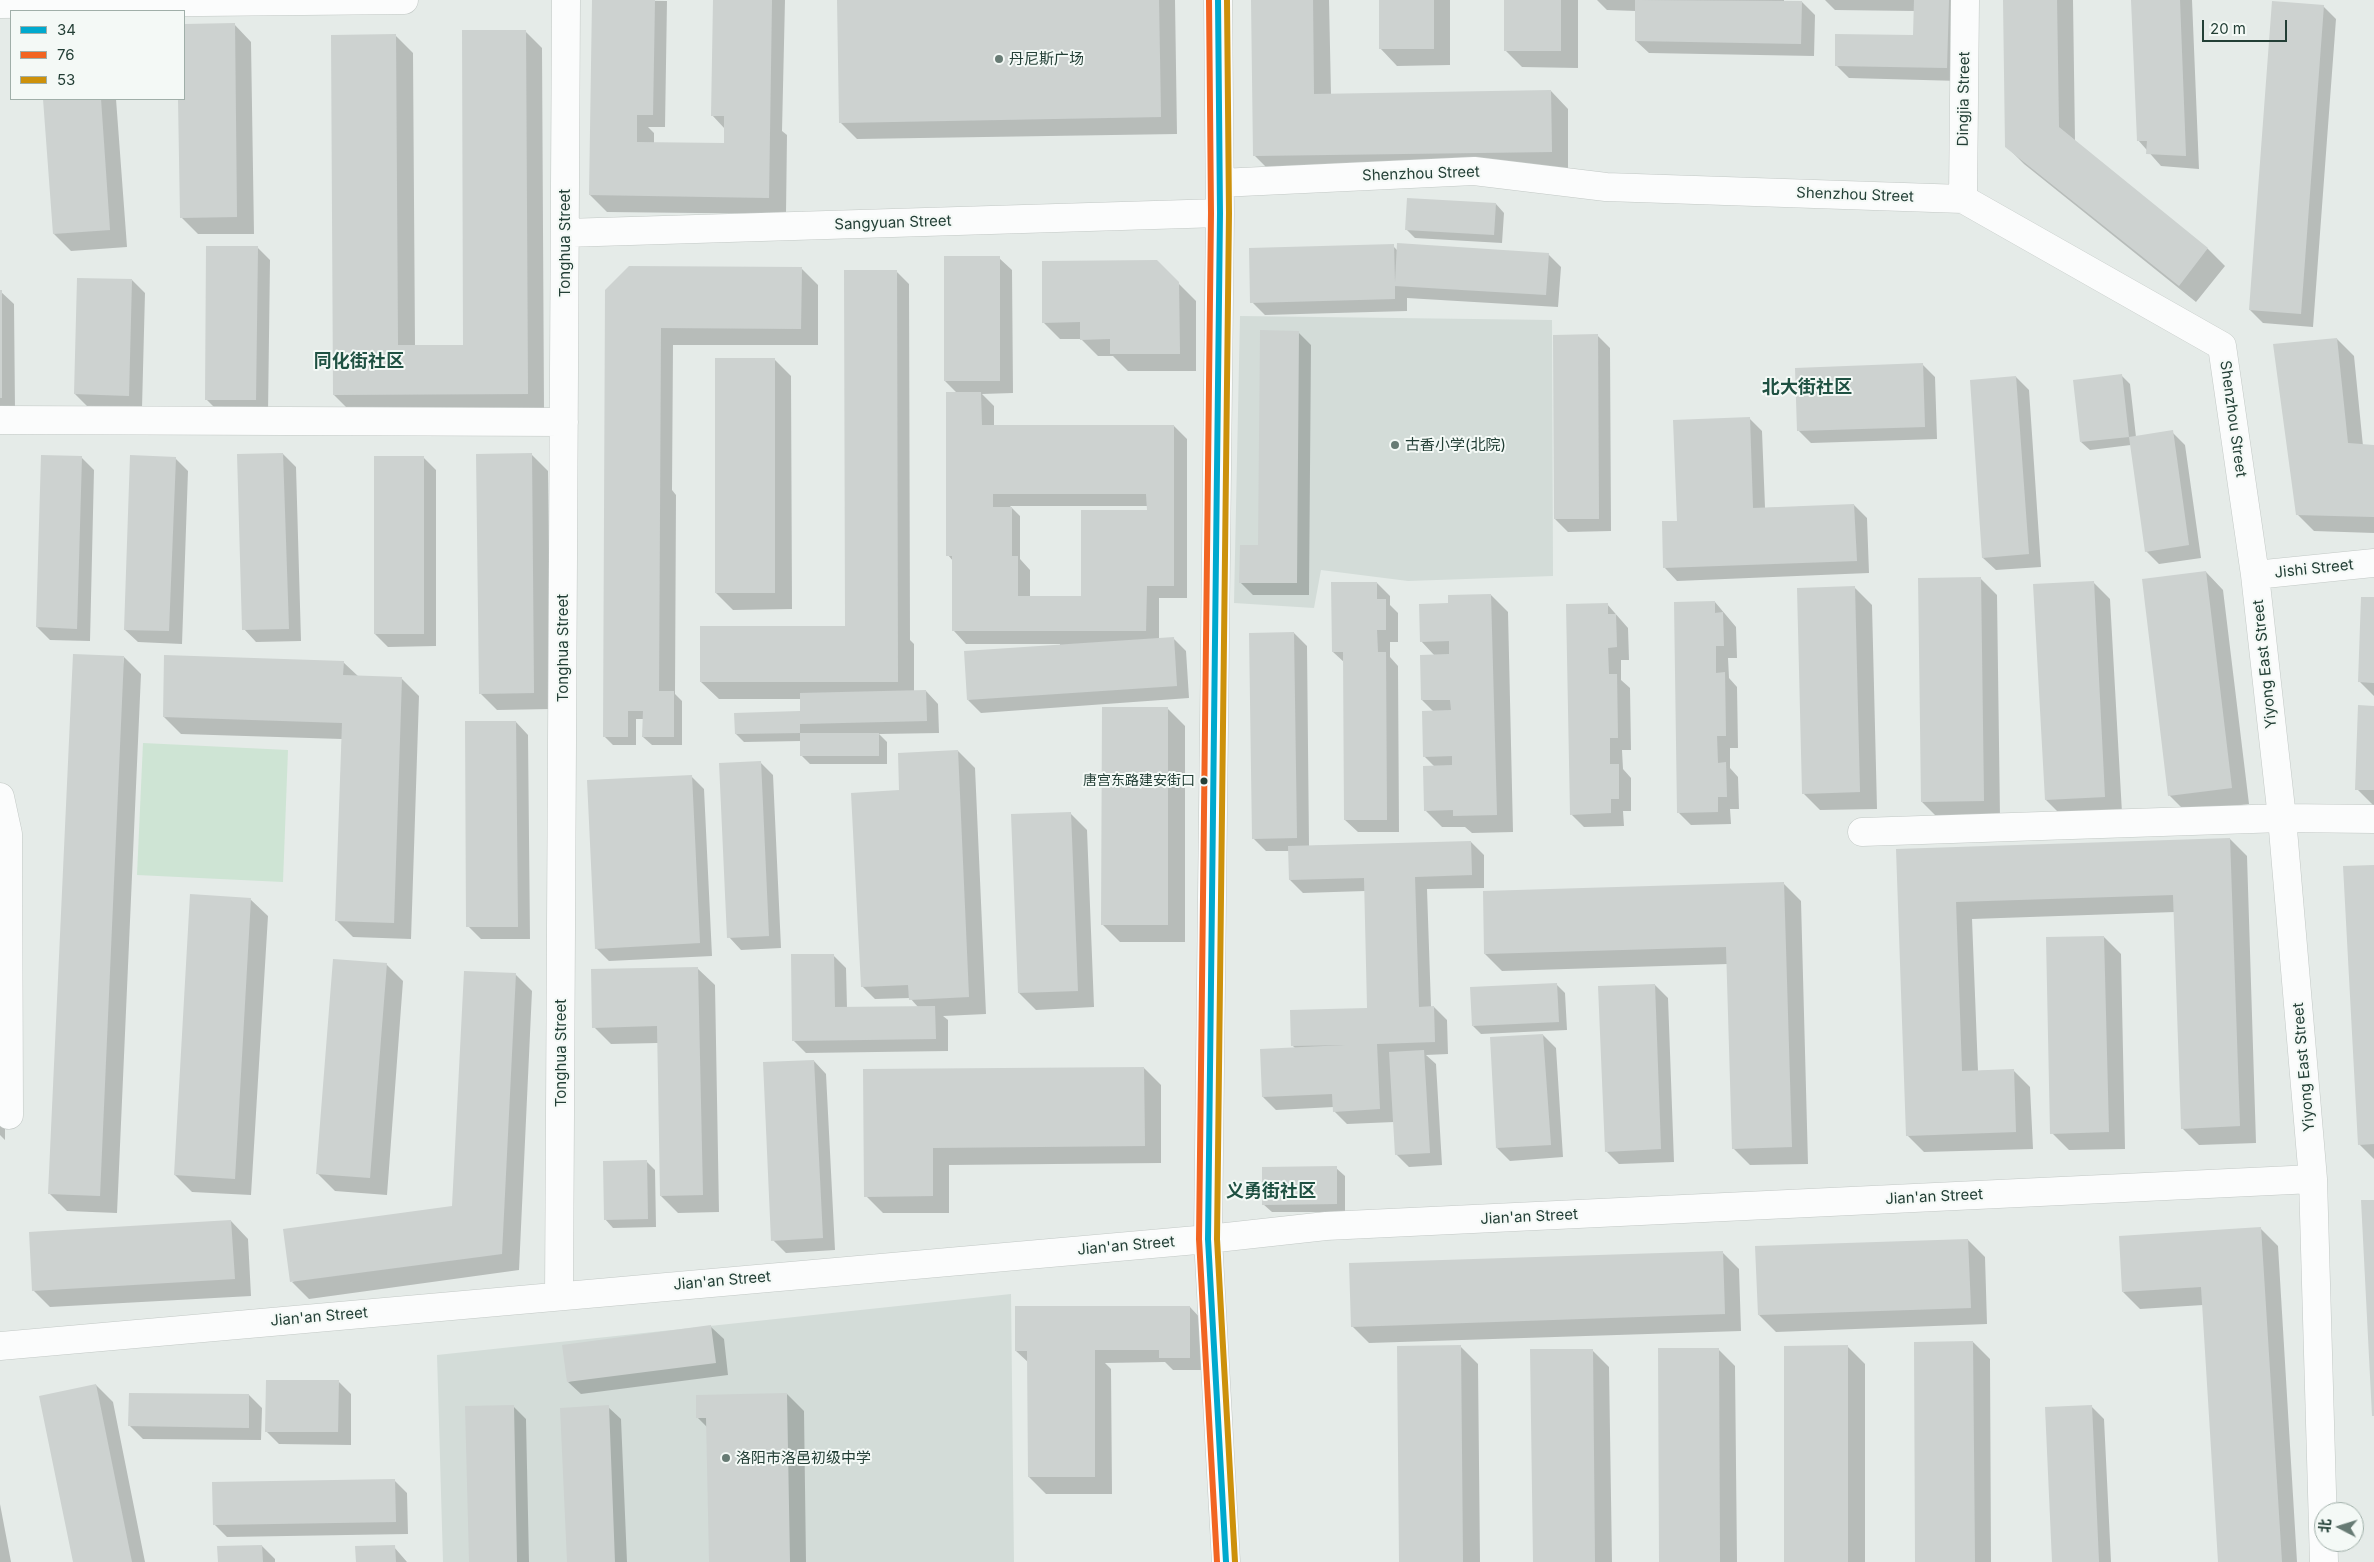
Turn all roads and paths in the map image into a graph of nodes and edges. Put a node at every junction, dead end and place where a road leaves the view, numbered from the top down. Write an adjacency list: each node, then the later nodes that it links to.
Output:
1 (404, 0): 5 (street)
2 (566, 0): 9 (street, Tonghua Street)
3 (1218, 0): 6 (street)
4 (1965, 0): 7 (street, Dingjia Street)
5 (0, 4)
6 (1220, 183): 7 (street, Shenzhou Street); 8 (street)
7 (1963, 199): 13 (street, Shenzhou Street)
8 (1220, 213): 9 (street, Sangyuan Street); 20 (street)
9 (565, 233): 11 (street, Tonghua Street)
10 (0, 420): 11 (street)
11 (564, 422): 21 (street, Tonghua Street)
12 (2374, 563): 13 (street, Jishi Street)
13 (2255, 574): 15 (street, Yiyong East Street)
14 (0, 796): 18 (street)
15 (2282, 818): 16 (street); 17 (street); 19 (street, Yiyong East Street)
16 (2374, 819)
17 (1862, 832)
18 (9, 1115)
19 (2314, 1179): 20 (street, Jian'an Street); 24 (street, Yiyong East Street)
20 (1208, 1239): 21 (street, Jian'an Street); 23 (street)
21 (560, 1296): 22 (street, Jian'an Street)
22 (0, 1346)
23 (1226, 1562)
24 (2324, 1562)

